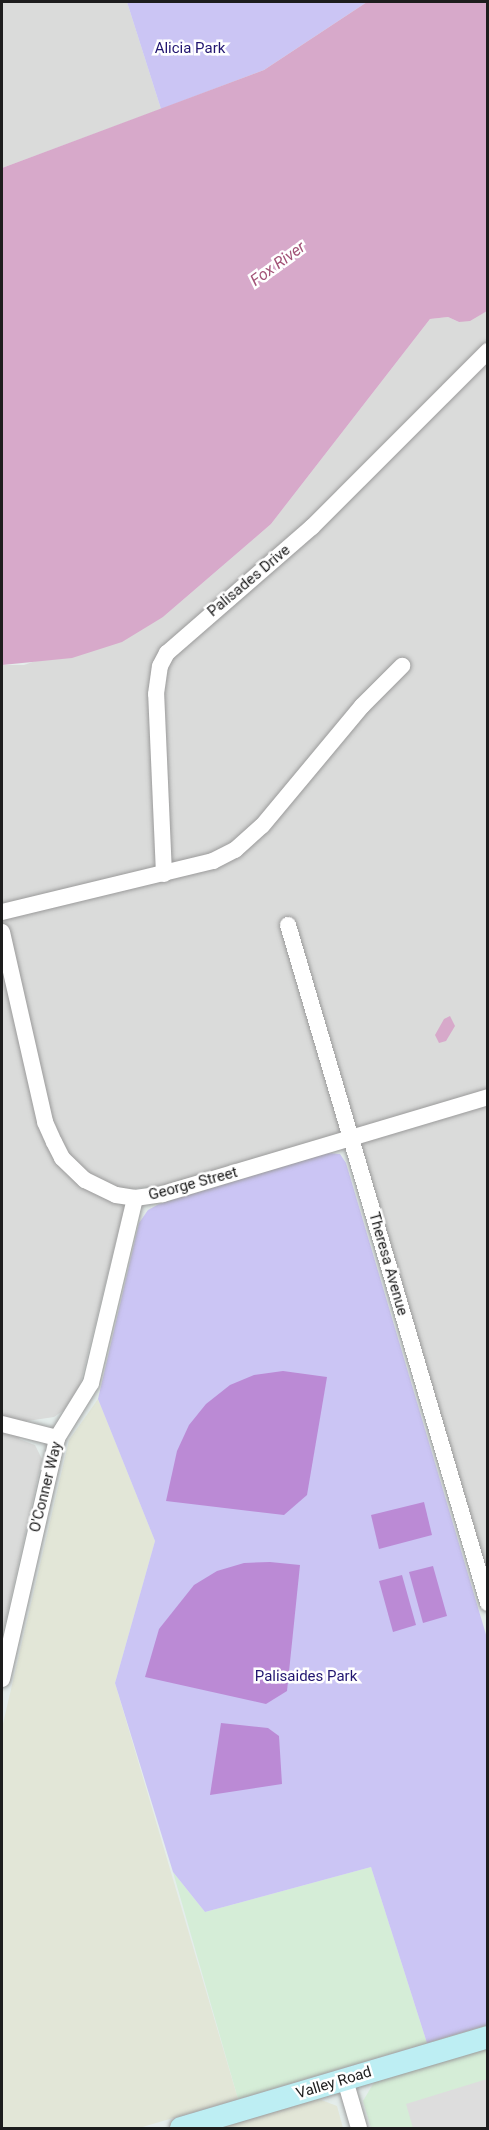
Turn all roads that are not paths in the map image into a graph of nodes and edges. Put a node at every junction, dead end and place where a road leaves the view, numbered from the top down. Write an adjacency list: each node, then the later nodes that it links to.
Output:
1 (488, 351): 3 (street, Palisades Drive)
2 (402, 666): 3 (street)
3 (164, 874): 4 (street)
4 (2, 912)
5 (288, 926): 8 (street, Theresa Avenue)
6 (2, 932): 9 (street, George Street)
7 (488, 1097): 8 (street, George Street)
8 (351, 1138): 9 (street, George Street); 12 (street, Theresa Avenue)
9 (135, 1198): 11 (street, O'Conner Way)
10 (2, 1424): 11 (street)
11 (57, 1438): 13 (street, O'Conner Way)
12 (488, 1603)
13 (2, 1679)
14 (488, 2037): 15 (main road, Valley Road)
15 (345, 2080): 16 (main road, Valley Road); 17 (street)
16 (181, 2128)
17 (359, 2128)

